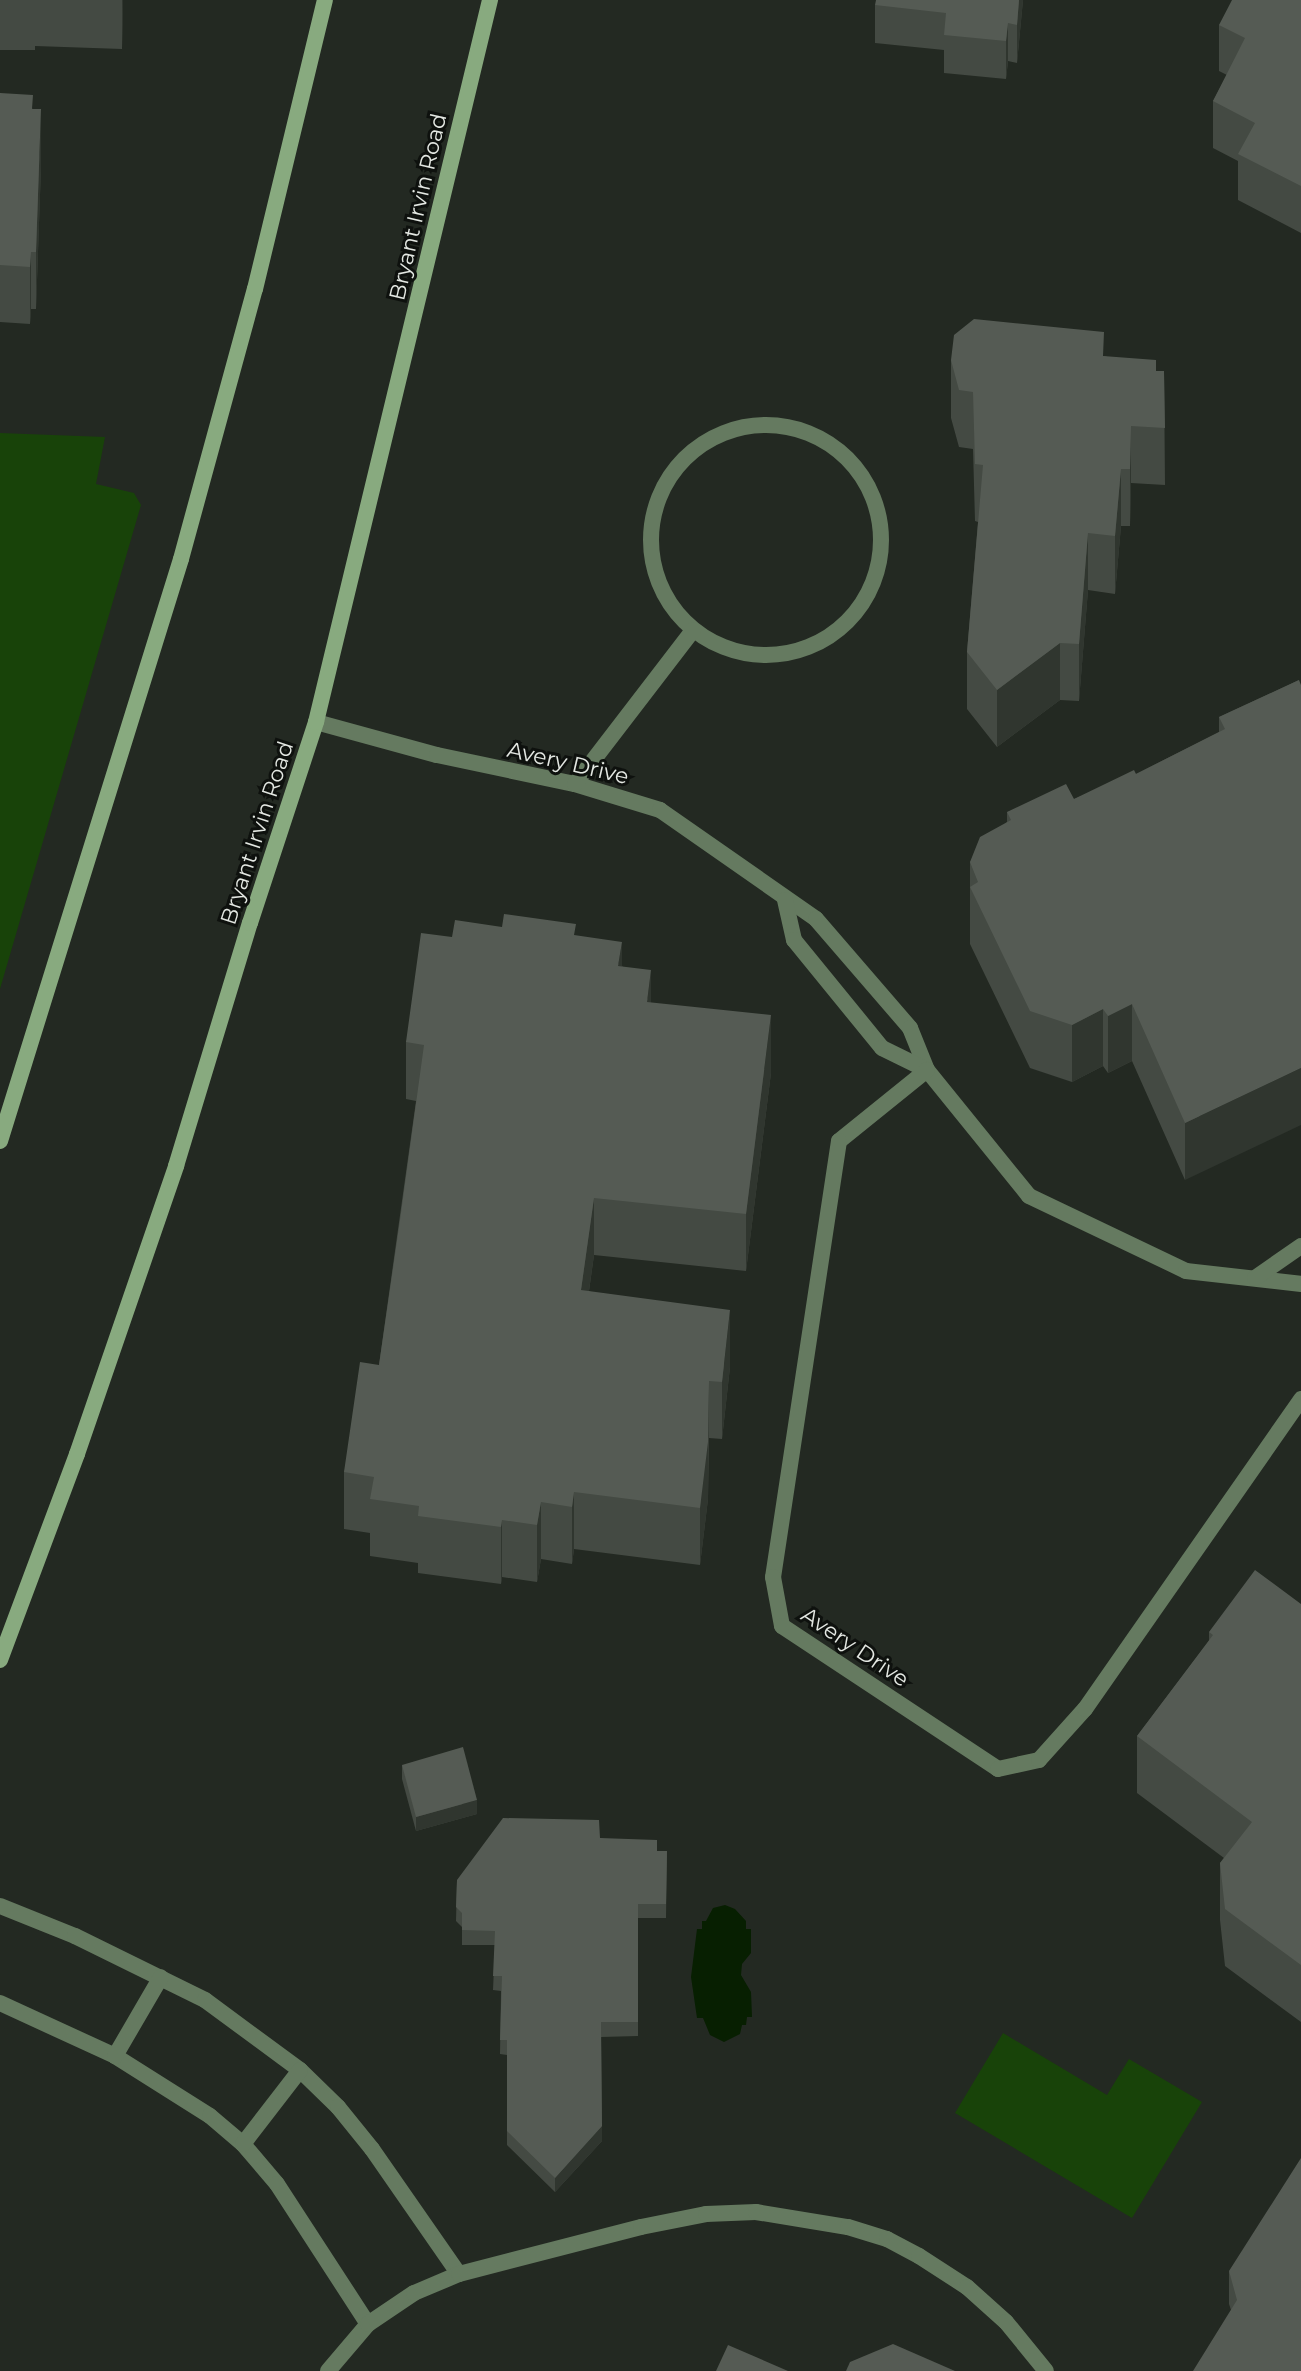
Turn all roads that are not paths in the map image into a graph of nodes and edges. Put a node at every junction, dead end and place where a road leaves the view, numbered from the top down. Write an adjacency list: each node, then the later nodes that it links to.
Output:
1 (325, 0): 8 (main road)
2 (490, 0): 4 (main road, Bryant Irvin Road)
3 (693, 630): 3 (lane); 5 (lane)
4 (316, 722): 5 (lane, Avery Drive); 13 (main road, Bryant Irvin Road)
5 (575, 784): 6 (lane, Avery Drive)
6 (785, 900): 7 (lane, Avery Drive); 7 (lane, Avery Drive)
7 (927, 1070): 10 (lane, Avery Drive); 12 (lane, Avery Drive)
8 (0, 1141)
9 (1301, 1246): 10 (lane)
10 (1255, 1278): 11 (lane, Avery Drive)
11 (1301, 1284)
12 (1301, 1399)
13 (0, 1660)
14 (0, 1906): 15 (lane)
15 (161, 1977): 17 (lane); 18 (lane)
16 (0, 2003): 17 (lane)
17 (115, 2056): 19 (lane)
18 (300, 2070): 19 (lane); 20 (lane)
19 (243, 2144): 21 (lane)
20 (459, 2274): 21 (lane); 23 (lane)
21 (368, 2324): 22 (lane)
22 (328, 2371)
23 (1046, 2371)

